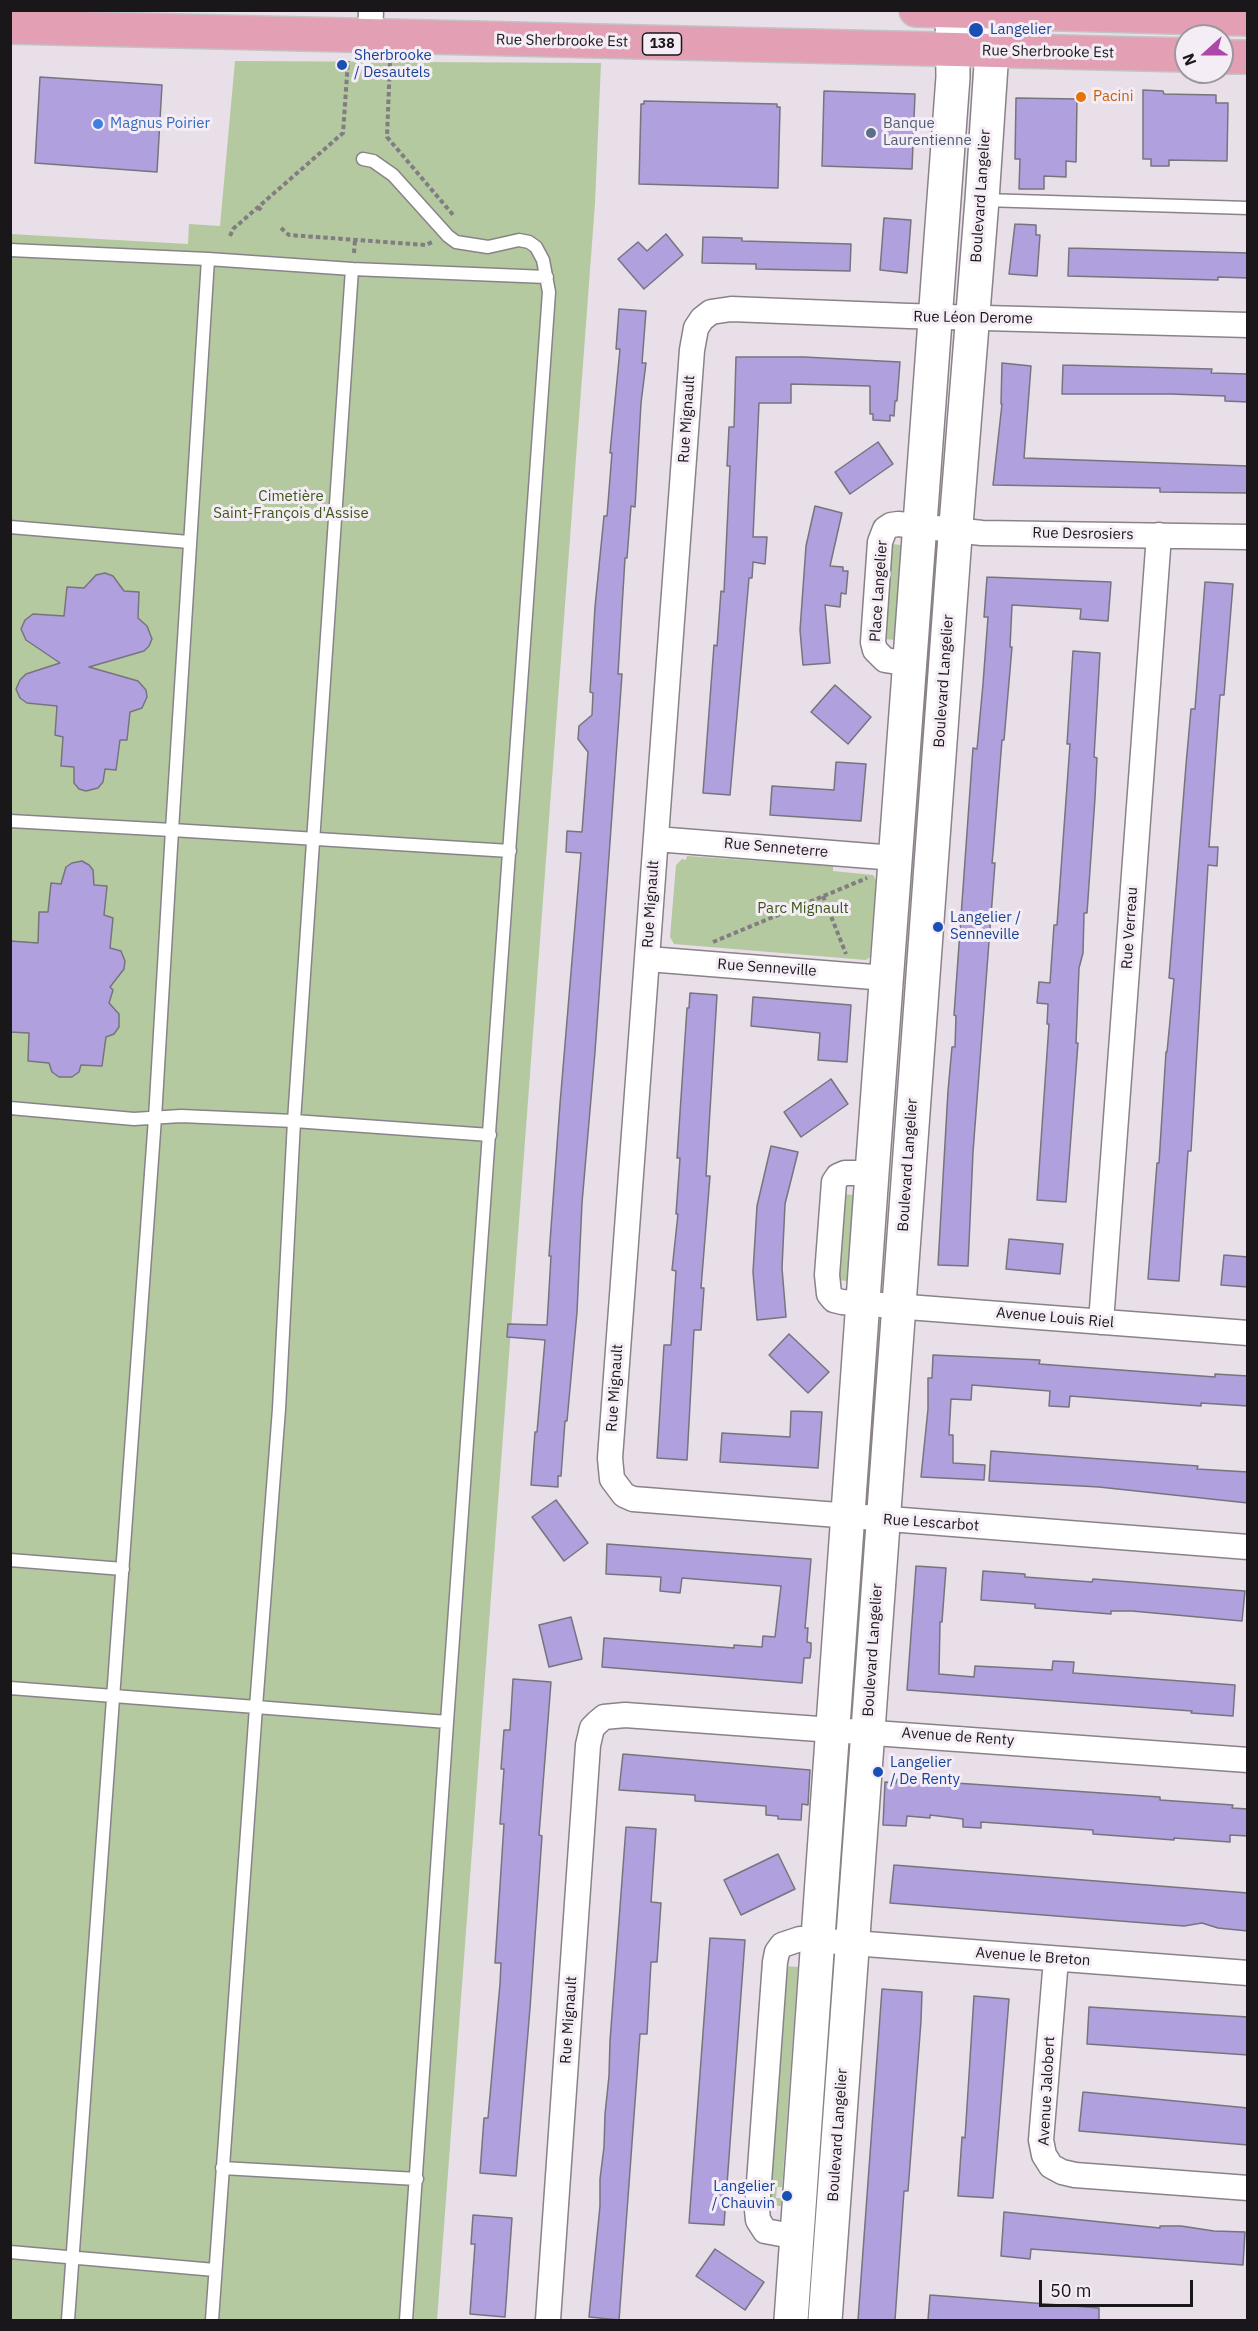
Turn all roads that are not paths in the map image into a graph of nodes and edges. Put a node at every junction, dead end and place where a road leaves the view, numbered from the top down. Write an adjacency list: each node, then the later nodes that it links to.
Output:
1 (916, 10): 2 (main road)
2 (952, 11): 3 (main road); 7 (main road)
3 (991, 12): 4 (main road); 8 (main road, Boulevard Langelier)
4 (1248, 19)
5 (10, 27): 6 (main road, Rue Sherbrooke Est / 138)
6 (370, 39): 7 (main road, Rue Sherbrooke Est / 138)
7 (954, 50): 8 (main road, Rue Sherbrooke Est / 138); 17 (main road)
8 (992, 50): 9 (main road, Rue Sherbrooke Est / 138); 11 (main road, Boulevard Langelier)
9 (1174, 56)
10 (363, 159): 16 (lane)
11 (982, 200): 12 (lane); 18 (main road, Boulevard Langelier)
12 (1248, 208)
13 (10, 250): 14 (lane)
14 (208, 259): 15 (lane); 26 (lane)
15 (352, 269): 16 (lane); 29 (lane)
16 (547, 277): 31 (lane)
17 (935, 317): 18 (street, Rue Léon Derome); 19 (street, Rue Léon Derome); 22 (main road)
18 (971, 318): 20 (street, Rue Léon Derome); 23 (main road, Boulevard Langelier)
19 (702, 319): 30 (street, Rue Mignault)
20 (1248, 325)
21 (10, 527): 26 (lane)
22 (919, 527): 23 (street, Rue Desrosiers); 32 (main road)
23 (955, 530): 24 (street, Rue Desrosiers); 40 (main road, Boulevard Langelier)
24 (1160, 535): 25 (street, Rue Desrosiers); 41 (street, Rue Verreau)
25 (1248, 537)
26 (189, 542): 28 (lane)
27 (10, 821): 28 (lane)
28 (172, 830): 29 (lane); 36 (lane)
29 (314, 838): 31 (lane); 37 (lane)
30 (656, 839): 32 (street, Rue Senneterre); 33 (street, Rue Mignault)
31 (510, 851): 38 (lane)
32 (886, 866): 34 (main road)
33 (648, 959): 34 (street, Rue Senneville); 43 (street, Rue Mignault)
34 (886, 978): 39 (main road)
35 (10, 1108): 36 (lane)
36 (155, 1118): 37 (lane); 48 (lane)
37 (294, 1121): 38 (lane); 51 (lane)
38 (490, 1135): 52 (lane)
39 (863, 1304): 40 (street, Avenue Louis Riel); 44 (main road)
40 (898, 1306): 41 (street, Avenue Louis Riel); 45 (main road, Boulevard Langelier)
41 (1101, 1322): 42 (street, Avenue Louis Riel)
42 (1248, 1333)
43 (618, 1489): 44 (street, Rue Lescarbot)
44 (848, 1517): 45 (street, Rue Lescarbot); 54 (main road)
45 (883, 1519): 46 (street, Rue Lescarbot); 55 (main road, Boulevard Langelier)
46 (1248, 1547)
47 (10, 1560): 48 (lane)
48 (123, 1569): 50 (lane)
49 (10, 1688): 50 (lane)
50 (114, 1696): 51 (lane); 65 (lane)
51 (256, 1707): 52 (lane); 61 (lane)
52 (447, 1722): 62 (lane)
53 (598, 1722): 54 (street, Avenue de Renty); 70 (street, Rue Mignault)
54 (834, 1728): 55 (street, Avenue de Renty); 57 (main road)
55 (867, 1731): 56 (street, Avenue de Renty); 58 (main road, Boulevard Langelier)
56 (1248, 1760)
57 (818, 1940): 58 (street, Avenue le Breton); 71 (main road)
58 (851, 1944): 59 (street, Avenue le Breton); 72 (main road, Boulevard Langelier)
59 (1056, 1959): 60 (street, Avenue le Breton); 63 (street, Avenue Jalobert)
60 (1248, 1973)
61 (222, 2168): 62 (lane); 66 (lane)
62 (417, 2179): 69 (lane)
63 (1248, 2188)
64 (10, 2252): 65 (lane)
65 (73, 2258): 66 (lane); 67 (lane)
66 (215, 2270): 68 (lane)
67 (68, 2320)
68 (212, 2320)
69 (406, 2320)
70 (548, 2320)
71 (791, 2320)
72 (825, 2320)

